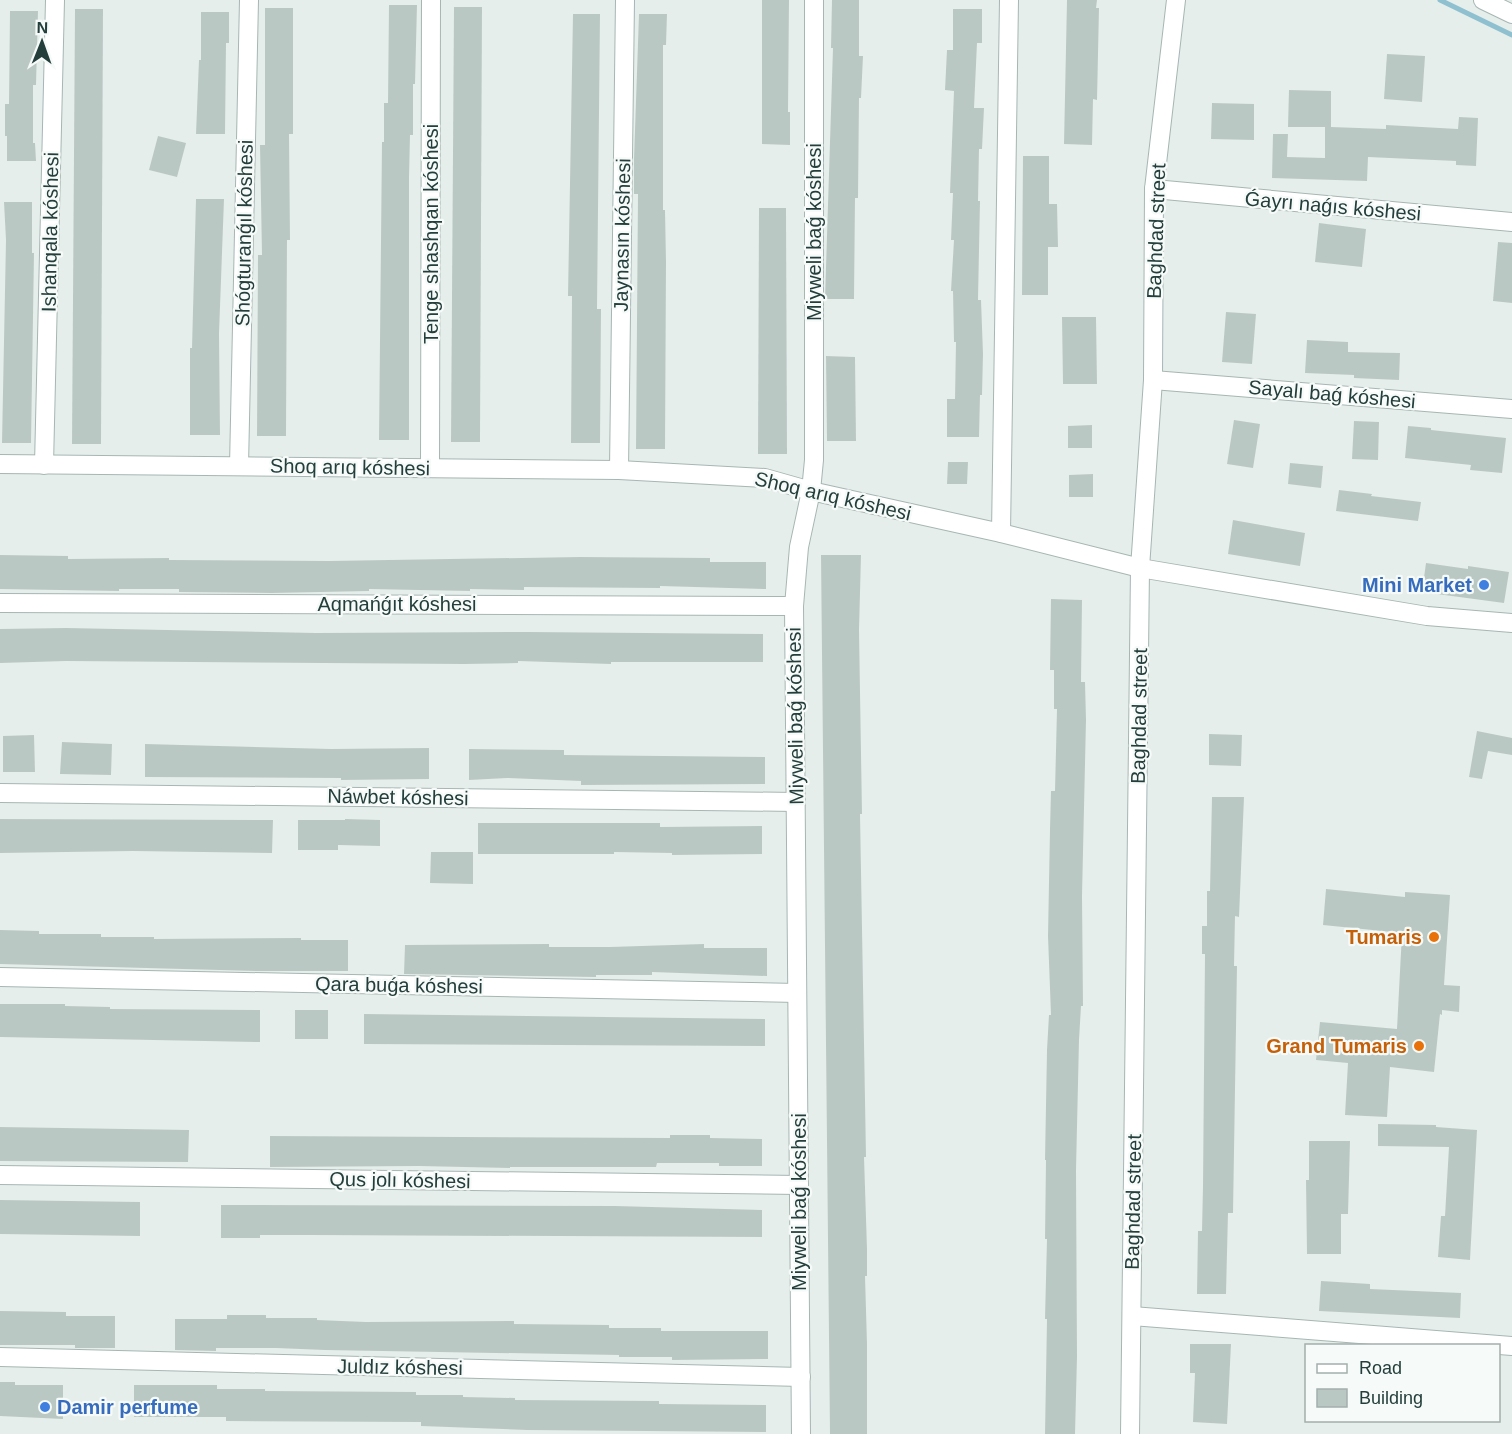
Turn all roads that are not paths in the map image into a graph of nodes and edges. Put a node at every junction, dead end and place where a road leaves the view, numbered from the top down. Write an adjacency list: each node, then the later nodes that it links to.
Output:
1 (56, 0): 15 (street, Ishanqala kóshesi)
2 (249, 0): 16 (street, Shógturanǵıl kóshesi)
3 (430, 0): 17 (street, Tenge shashqan kóshesi)
4 (625, 0): 18 (street, Jaynasın kóshesi)
5 (814, 0): 19 (street, Miyweli baǵ kóshesi)
6 (1009, 0): 20 (street)
7 (1176, 0): 10 (street, Baghdad street)
8 (1483, 0): 9 (street)
9 (1512, 14)
10 (1154, 189): 11 (street, Ǵayrı naǵıs kóshesi); 12 (street, Baghdad street)
11 (1512, 222)
12 (1153, 380): 13 (street, Sayalı baǵ kóshesi); 21 (street, Baghdad street)
13 (1512, 409)
14 (0, 464): 15 (street, Shoq arıq kóshesi)
15 (44, 465): 16 (street, Shoq arıq kóshesi)
16 (239, 466): 17 (street, Shoq arıq kóshesi)
17 (430, 468): 18 (street, Shoq arıq kóshesi)
18 (619, 470): 19 (street, Shoq arıq kóshesi)
19 (811, 491): 20 (street, Shoq arıq kóshesi); 23 (street, Miyweli baǵ kóshesi)
20 (1001, 533): 21 (street, Shoq arıq kóshesi)
21 (1140, 568): 24 (street, Shoq arıq kóshesi); 31 (street, Baghdad street)
22 (0, 603): 23 (street, Aqmańǵıt kóshesi)
23 (794, 606): 26 (street, Miyweli baǵ kóshesi)
24 (1512, 623)
25 (0, 793): 26 (street, Náwbet kóshesi)
26 (796, 802): 28 (street, Miyweli baǵ kóshesi)
27 (0, 977): 28 (street, Qara buǵa kóshesi)
28 (797, 993): 30 (street, Miyweli baǵ kóshesi)
29 (0, 1175): 30 (street, Qus jolı kóshesi)
30 (799, 1185): 34 (street, Miyweli baǵ kóshesi)
31 (1132, 1316): 32 (street); 36 (street, Baghdad street)
32 (1487, 1344)
33 (0, 1357): 34 (street, Juldız kóshesi)
34 (801, 1377): 35 (street, Miyweli baǵ kóshesi)
35 (801, 1434)
36 (1130, 1434)

